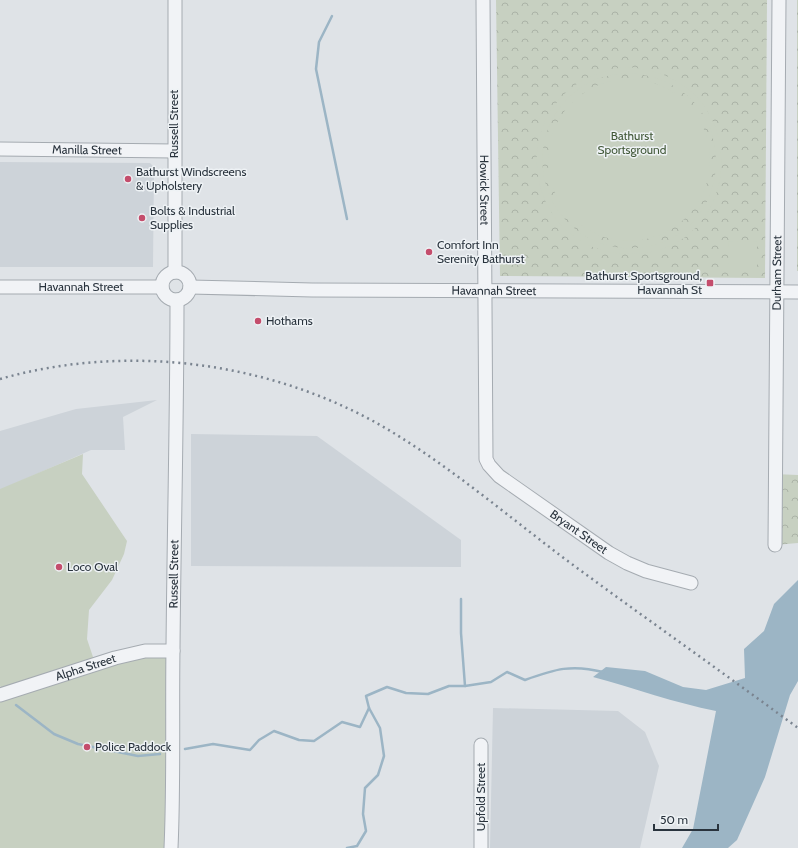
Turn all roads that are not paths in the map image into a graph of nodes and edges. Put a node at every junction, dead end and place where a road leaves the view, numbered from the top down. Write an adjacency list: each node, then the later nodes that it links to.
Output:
1 (175, 0): 5 (street, Russell Street)
2 (484, 0): 10 (street, Howick Street)
3 (779, 0): 11 (street, Durham Street)
4 (0, 150): 5 (street, Manilla Street)
5 (174, 151): 6 (street, Russell Street)
6 (175, 272): 8 (street); 9 (street)
7 (0, 287): 9 (street, Havannah Street)
8 (190, 287): 10 (street, Havannah Street); 13 (street)
9 (162, 288): 13 (street)
10 (484, 290): 11 (street, Havannah Street); 14 (street, Howick Street)
11 (777, 292): 12 (street, Havannah Street); 15 (street, Durham Street)
12 (798, 292)
13 (176, 300): 17 (street, Russell Street)
14 (485, 452): 16 (street, Bryant Street)
15 (775, 545)
16 (691, 583)
17 (173, 650): 18 (street, Alpha Street); 20 (street, Russell Street)
18 (0, 695)
19 (481, 745): 21 (street, Upfold Street)
20 (171, 848)
21 (481, 848)

